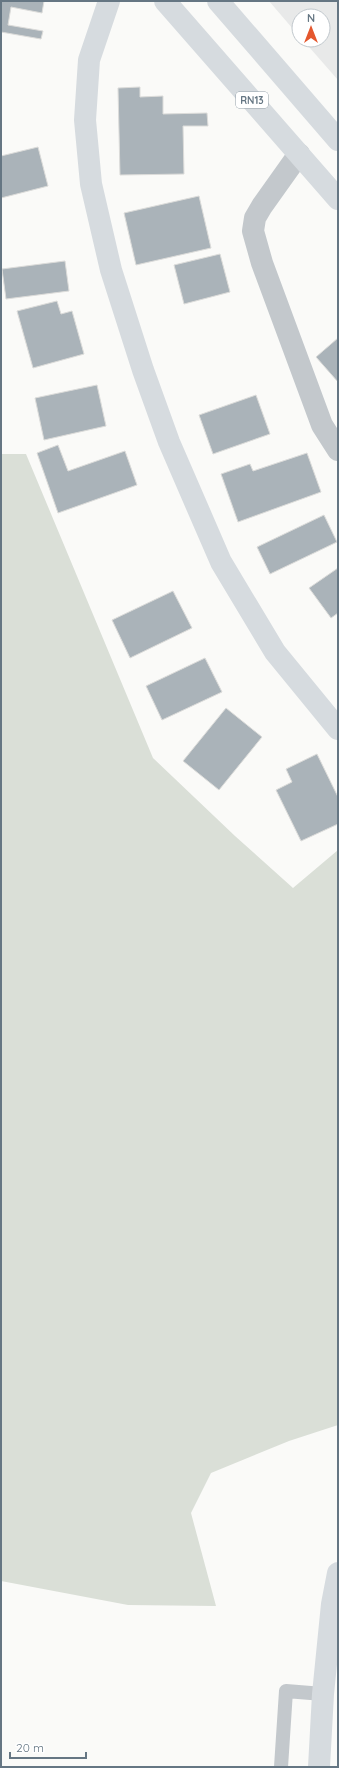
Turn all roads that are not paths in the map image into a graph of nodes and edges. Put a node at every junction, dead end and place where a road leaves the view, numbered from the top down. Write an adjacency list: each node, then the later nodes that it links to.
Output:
1 (109, 1): 8 (main road)
2 (165, 1): 5 (main road, RN13)
3 (218, 1): 4 (main road)
4 (338, 140)
5 (299, 154): 6 (main road, RN13); 7 (street)
6 (338, 199)
7 (338, 450)
8 (338, 729)
9 (338, 1573): 10 (main road)
10 (323, 1694): 11 (lane); 12 (main road)
11 (281, 1767)
12 (319, 1767)

